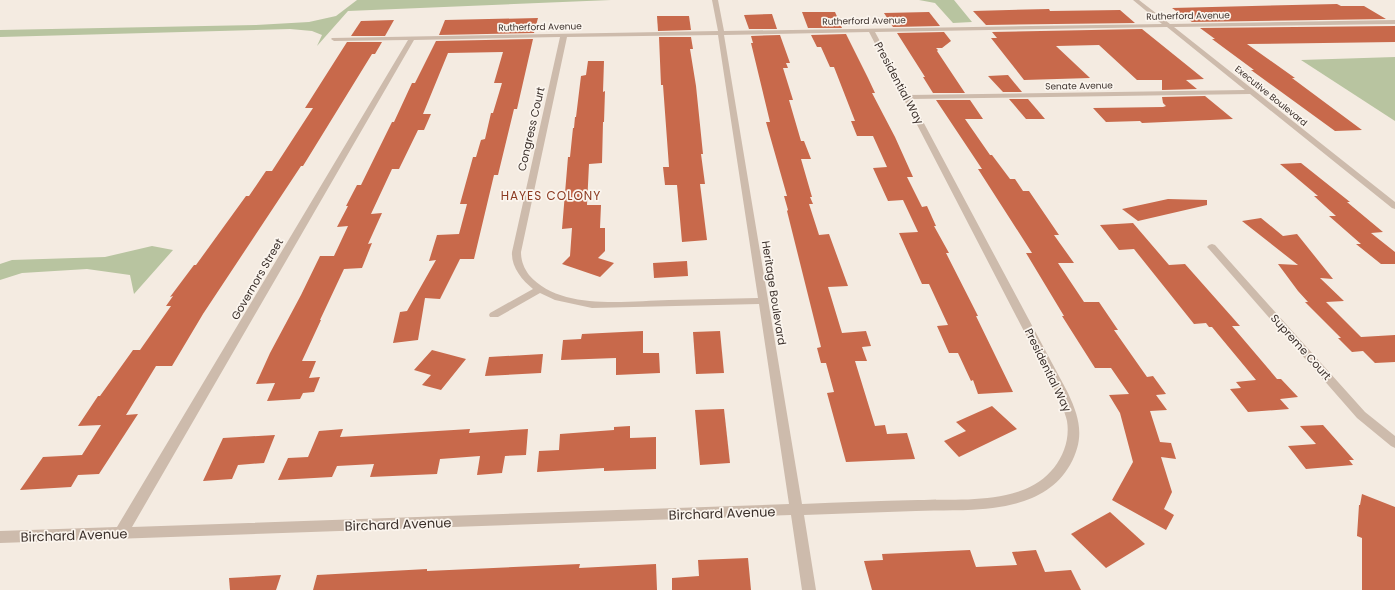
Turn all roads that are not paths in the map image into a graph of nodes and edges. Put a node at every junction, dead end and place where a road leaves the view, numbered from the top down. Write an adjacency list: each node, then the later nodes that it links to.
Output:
1 (715, 0): 6 (street, Heritage Boulevard)
2 (1136, 0): 4 (street, Executive Boulevard)
3 (1395, 22): 4 (street, Rutherford Avenue)
4 (1168, 26): 5 (street, Rutherford Avenue); 10 (street, Executive Boulevard)
5 (871, 30): 6 (street, Rutherford Avenue); 11 (street, Presidential Way)
6 (721, 33): 7 (street, Rutherford Avenue); 15 (street, Heritage Boulevard)
7 (564, 35): 8 (street, Rutherford Avenue); 14 (street, Congress Court)
8 (412, 38): 9 (street, Rutherford Avenue); 19 (street, Governors Street)
9 (334, 39)
10 (1251, 92): 11 (street, Senate Avenue); 12 (street, Executive Boulevard)
11 (906, 97): 18 (street, Presidential Way)
12 (1395, 206)
13 (1212, 247): 17 (street, Supreme Court)
14 (540, 289): 15 (street, Congress Court); 16 (street)
15 (763, 301): 18 (street, Heritage Boulevard)
16 (494, 315)
17 (1395, 443)
18 (796, 510): 19 (street, Birchard Avenue); 21 (street, Heritage Boulevard)
19 (121, 533): 20 (street, Birchard Avenue)
20 (0, 538)
21 (809, 590)

